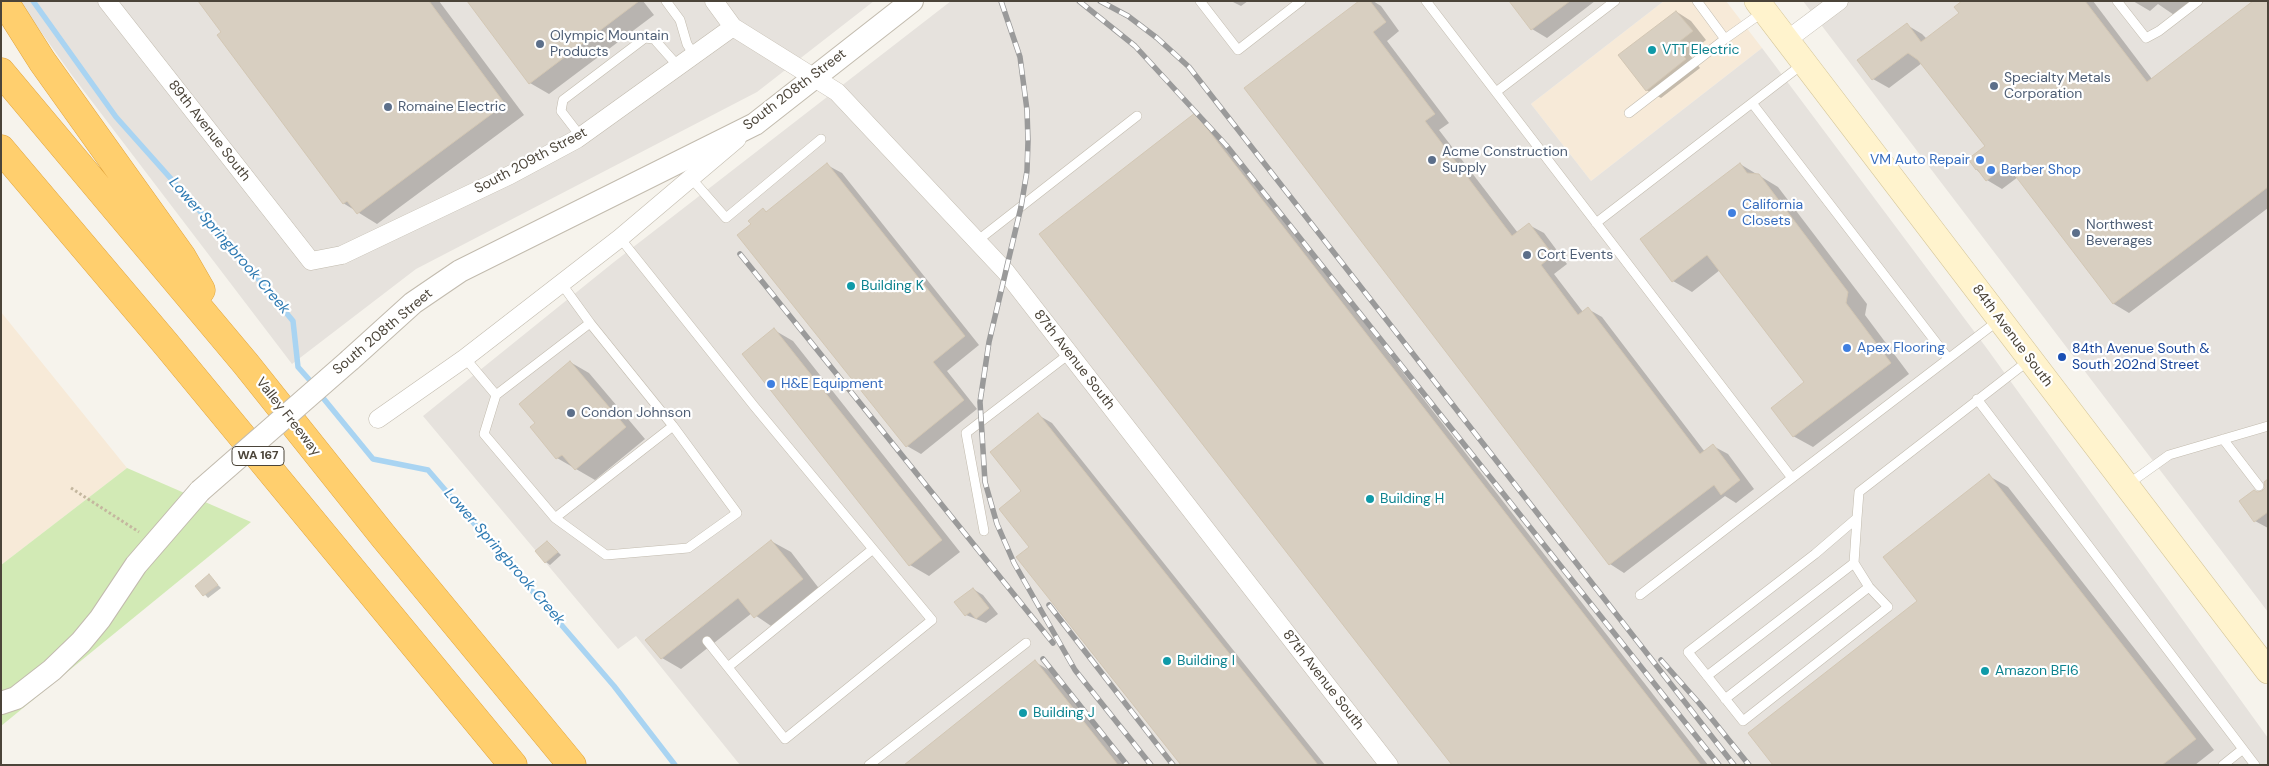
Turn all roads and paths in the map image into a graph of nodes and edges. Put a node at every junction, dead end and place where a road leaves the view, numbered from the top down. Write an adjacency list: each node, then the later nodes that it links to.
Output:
1 (107, 1): 35 (street, 89th Avenue South)
2 (666, 1): 18 (lane)
3 (714, 1): 15 (street, 87th Avenue South)
4 (912, 1): 22 (street, South 208th Street)
5 (1200, 1): 6 (lane)
6 (1301, 1)
7 (1426, 1): 23 (lane)
8 (1615, 1): 23 (lane)
9 (1697, 1): 16 (lane)
10 (1839, 1): 17 (street)
11 (2117, 1): 12 (lane)
12 (2198, 1)
13 (1760, 6): 16 (lane); 17 (main road, 84th Avenue South)
14 (8, 8): 43 (highway)
15 (733, 27): 18 (street, South 209th Street); 22 (street, 87th Avenue South)
16 (1725, 39): 25 (lane)
17 (1787, 40): 19 (main road, 84th Avenue South)
18 (694, 55): 20 (street, South 209th Street)
19 (1804, 63): 24 (lane); 37 (main road, 84th Avenue South)
20 (678, 66): 28 (street, South 209th Street); 28 (lane)
21 (1, 72): 43 (highway, Valley Freeway)
22 (814, 78): 27 (street, South 208th Street); 34 (street, 87th Avenue South)
23 (1496, 92): 32 (lane)
24 (1752, 103): 32 (lane); 41 (lane)
25 (1630, 113)
26 (1137, 116): 34 (lane)
27 (755, 124): 31 (street); 57 (street, South 208th Street, bridge)
28 (581, 137): 35 (street, South 209th Street)
29 (821, 139): 31 (lane)
30 (1, 149): 70 (highway, WA 167)
31 (691, 178): 33 (street)
32 (1596, 223): 50 (lane)
33 (620, 238): 36 (street); 58 (lane)
34 (977, 241): 39 (street, 87th Avenue South)
35 (311, 261)
36 (561, 284): 38 (lane); 40 (street)
37 (2000, 319): 41 (lane); 42 (main road, 84th Avenue South)
38 (590, 323): 44 (lane); 47 (lane)
39 (1069, 354): 56 (lane); 73 (street, 87th Avenue South)
40 (465, 358): 44 (lane); 46 (street)
41 (1948, 358): 50 (lane)
42 (2030, 359): 45 (lane); 51 (main road, 84th Avenue South)
43 (246, 364): 71 (highway, Valley Freeway)
44 (496, 395): 54 (lane)
45 (1977, 399): 55 (lane); 69 (lane)
46 (378, 419)
47 (673, 426): 54 (lane); 54 (lane)
48 (2268, 426): 49 (lane)
49 (2223, 440): 51 (lane); 52 (lane)
50 (1792, 478): 61 (lane)
51 (2127, 486): 65 (main road, 84th Avenue South)
52 (2259, 486)
53 (71, 488): 57 (path)
54 (555, 518)
55 (1857, 518): 59 (lane); 66 (lane)
56 (984, 531)
57 (154, 542): 68 (street, South 208th Street)
58 (873, 549): 64 (lane); 64 (lane)
59 (1854, 563): 60 (lane); 66 (lane)
60 (1868, 587): 67 (lane); 67 (lane)
61 (1640, 595)
62 (707, 641): 64 (lane)
63 (1026, 642): 72 (lane)
64 (728, 668)
65 (2268, 670)
66 (1707, 676): 67 (lane)
67 (1725, 699)
68 (1, 703)
69 (2243, 749): 74 (lane); 75 (lane)
70 (513, 765)
71 (572, 765)
72 (869, 765)
73 (1389, 765)
74 (2222, 765)
75 (2255, 765)

